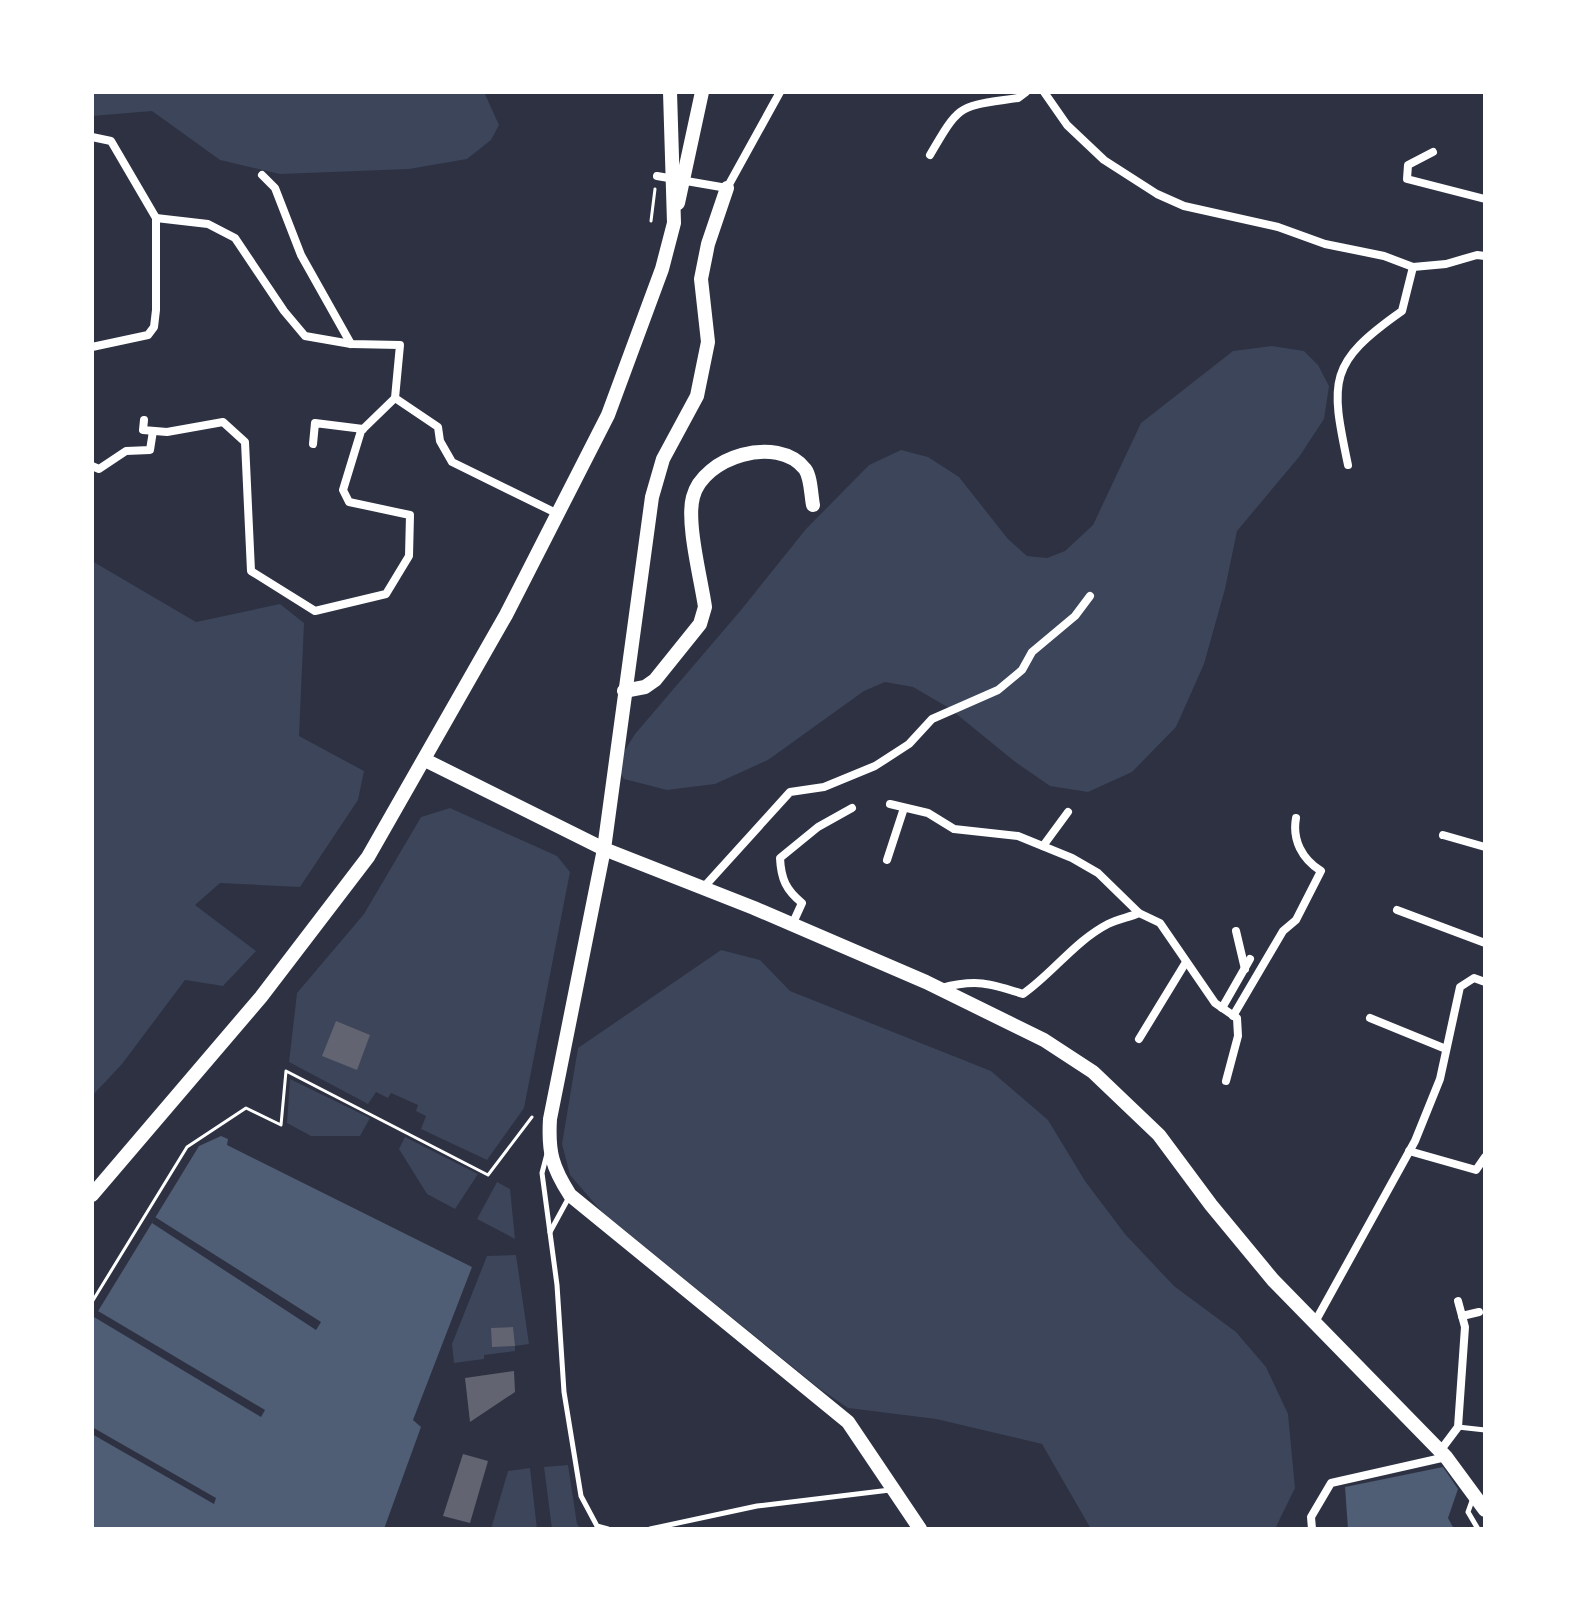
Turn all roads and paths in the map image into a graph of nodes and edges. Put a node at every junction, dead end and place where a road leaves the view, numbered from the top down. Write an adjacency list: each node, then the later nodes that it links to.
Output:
1 (670, 92): 15 (street)
2 (702, 92): 15 (street)
3 (780, 92): 11 (street)
4 (1026, 92): 8 (street)
5 (1044, 92): 17 (street)
6 (92, 137): 13 (street)
7 (1433, 152): 12 (street)
8 (930, 155)
9 (262, 175): 18 (street)
10 (657, 176): 11 (street); 14 (path)
11 (724, 186): 30 (street)
12 (1485, 199)
13 (156, 218): 18 (street); 19 (street)
14 (651, 221)
15 (674, 223): 28 (street)
16 (1485, 256): 17 (street)
17 (1413, 267): 25 (street)
18 (351, 344): 20 (street)
19 (92, 347)
20 (395, 398): 22 (street); 28 (street)
21 (144, 420): 23 (street)
22 (363, 429): 23 (street); 24 (street)
23 (153, 431): 26 (street)
24 (313, 444)
25 (1348, 465)
26 (92, 466)
27 (813, 505): 30 (street)
28 (558, 514): 31 (street)
29 (1090, 596): 42 (street)
30 (624, 691): 40 (street)
31 (425, 760): 40 (street); 63 (street)
32 (890, 804): 34 (street)
33 (852, 808): 45 (street)
34 (904, 808): 38 (street); 41 (street)
35 (1068, 812): 38 (street)
36 (1296, 818): 54 (street)
37 (1443, 835): 39 (street)
38 (1043, 846): 44 (street)
39 (1485, 847)
40 (604, 849): 42 (street); 60 (street)
41 (887, 860)
42 (703, 888): 45 (street)
43 (1397, 910): 47 (street)
44 (1139, 913): 49 (street); 52 (street)
45 (792, 925): 52 (street)
46 (1236, 931): 50 (street)
47 (1485, 943)
48 (1250, 959): 50 (street)
49 (1186, 962): 53 (street); 56 (street)
50 (1245, 969): 53 (street)
51 (1484, 979): 57 (street)
52 (940, 988): 70 (street)
53 (1222, 1008): 54 (street)
54 (1233, 1016): 58 (street)
55 (1370, 1018): 57 (street)
56 (1139, 1039)
57 (1446, 1049): 61 (street)
58 (1226, 1081)
59 (532, 1117): 67 (path)
60 (548, 1149): 64 (street); 65 (lane)
61 (1409, 1151): 62 (street); 70 (street)
62 (1485, 1157)
63 (92, 1195)
64 (570, 1195): 65 (lane); 74 (street)
65 (550, 1233): 77 (lane)
66 (1458, 1301): 69 (street)
67 (92, 1302)
68 (1479, 1312): 69 (street)
69 (1462, 1316): 71 (street)
70 (1315, 1322): 73 (street)
71 (1458, 1427): 72 (lane); 73 (street)
72 (1485, 1430)
73 (1443, 1454): 75 (street); 80 (street)
74 (895, 1489): 78 (lane); 79 (street)
75 (1474, 1495): 76 (street); 81 (lane)
76 (1485, 1510)
77 (608, 1529)
78 (650, 1529)
79 (920, 1529)
80 (1312, 1529)
81 (1478, 1529)

